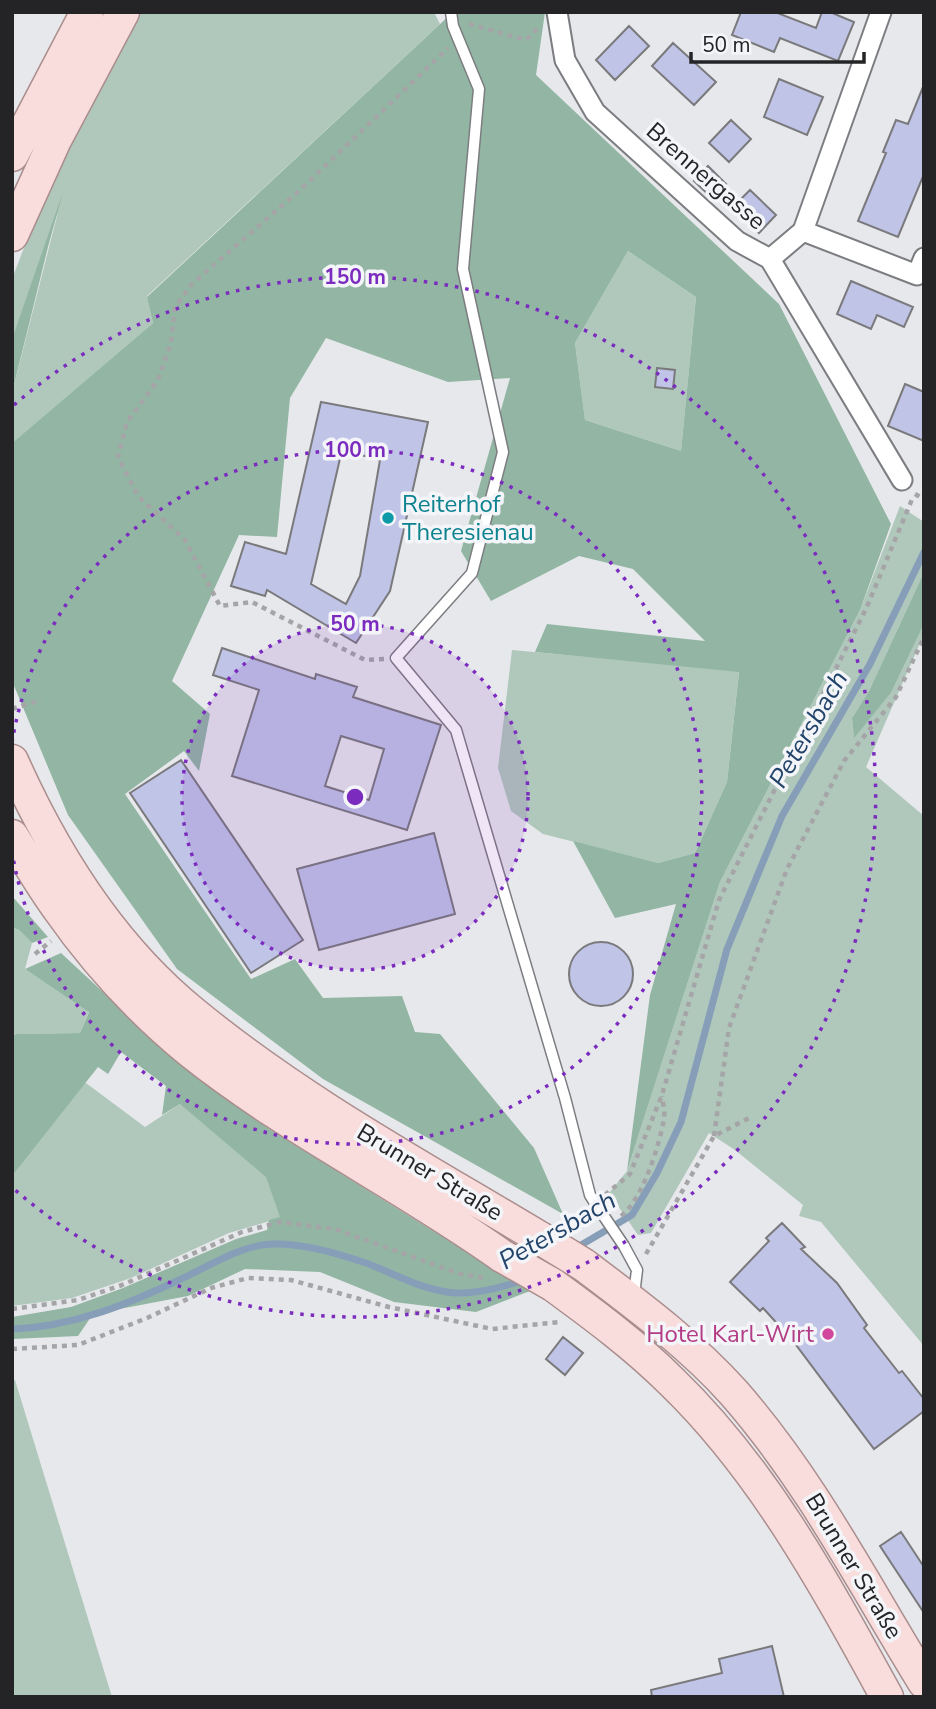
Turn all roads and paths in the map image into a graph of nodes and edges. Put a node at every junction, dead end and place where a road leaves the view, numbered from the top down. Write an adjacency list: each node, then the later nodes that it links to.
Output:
1 (87, 12): 8 (main road)
2 (123, 12): 10 (main road)
3 (557, 12): 12 (street, Brennergasse)
4 (881, 12): 9 (street)
5 (452, 16): 6 (lane); 7 (path)
6 (458, 38): 16 (lane); 16 (path)
7 (526, 40)
8 (12, 155)
9 (803, 231): 11 (street); 12 (street)
10 (12, 235)
11 (924, 258)
12 (770, 259): 13 (street, Brennergasse)
13 (909, 487): 14 (path); 21 (path)
14 (924, 499)
15 (924, 637): 23 (path)
16 (396, 658): 24 (lane)
17 (41, 699): 18 (path)
18 (12, 709)
19 (12, 761): 28 (main road, Brunner Straße, bridge)
20 (12, 836): 30 (main road, Brunner Straße, bridge)
21 (662, 1095): 24 (path); 25 (path)
22 (751, 1116): 23 (path)
23 (714, 1136): 26 (path)
24 (595, 1203): 26 (lane, bridge)
25 (627, 1211)
26 (637, 1270): 28 (lane)
27 (479, 1278): 29 (path)
28 (634, 1303): 32 (main road, Brunner Straße)
29 (12, 1309)
30 (599, 1318): 31 (path); 33 (main road, Brunner Straße)
31 (12, 1349)
32 (924, 1682)
33 (887, 1697)

